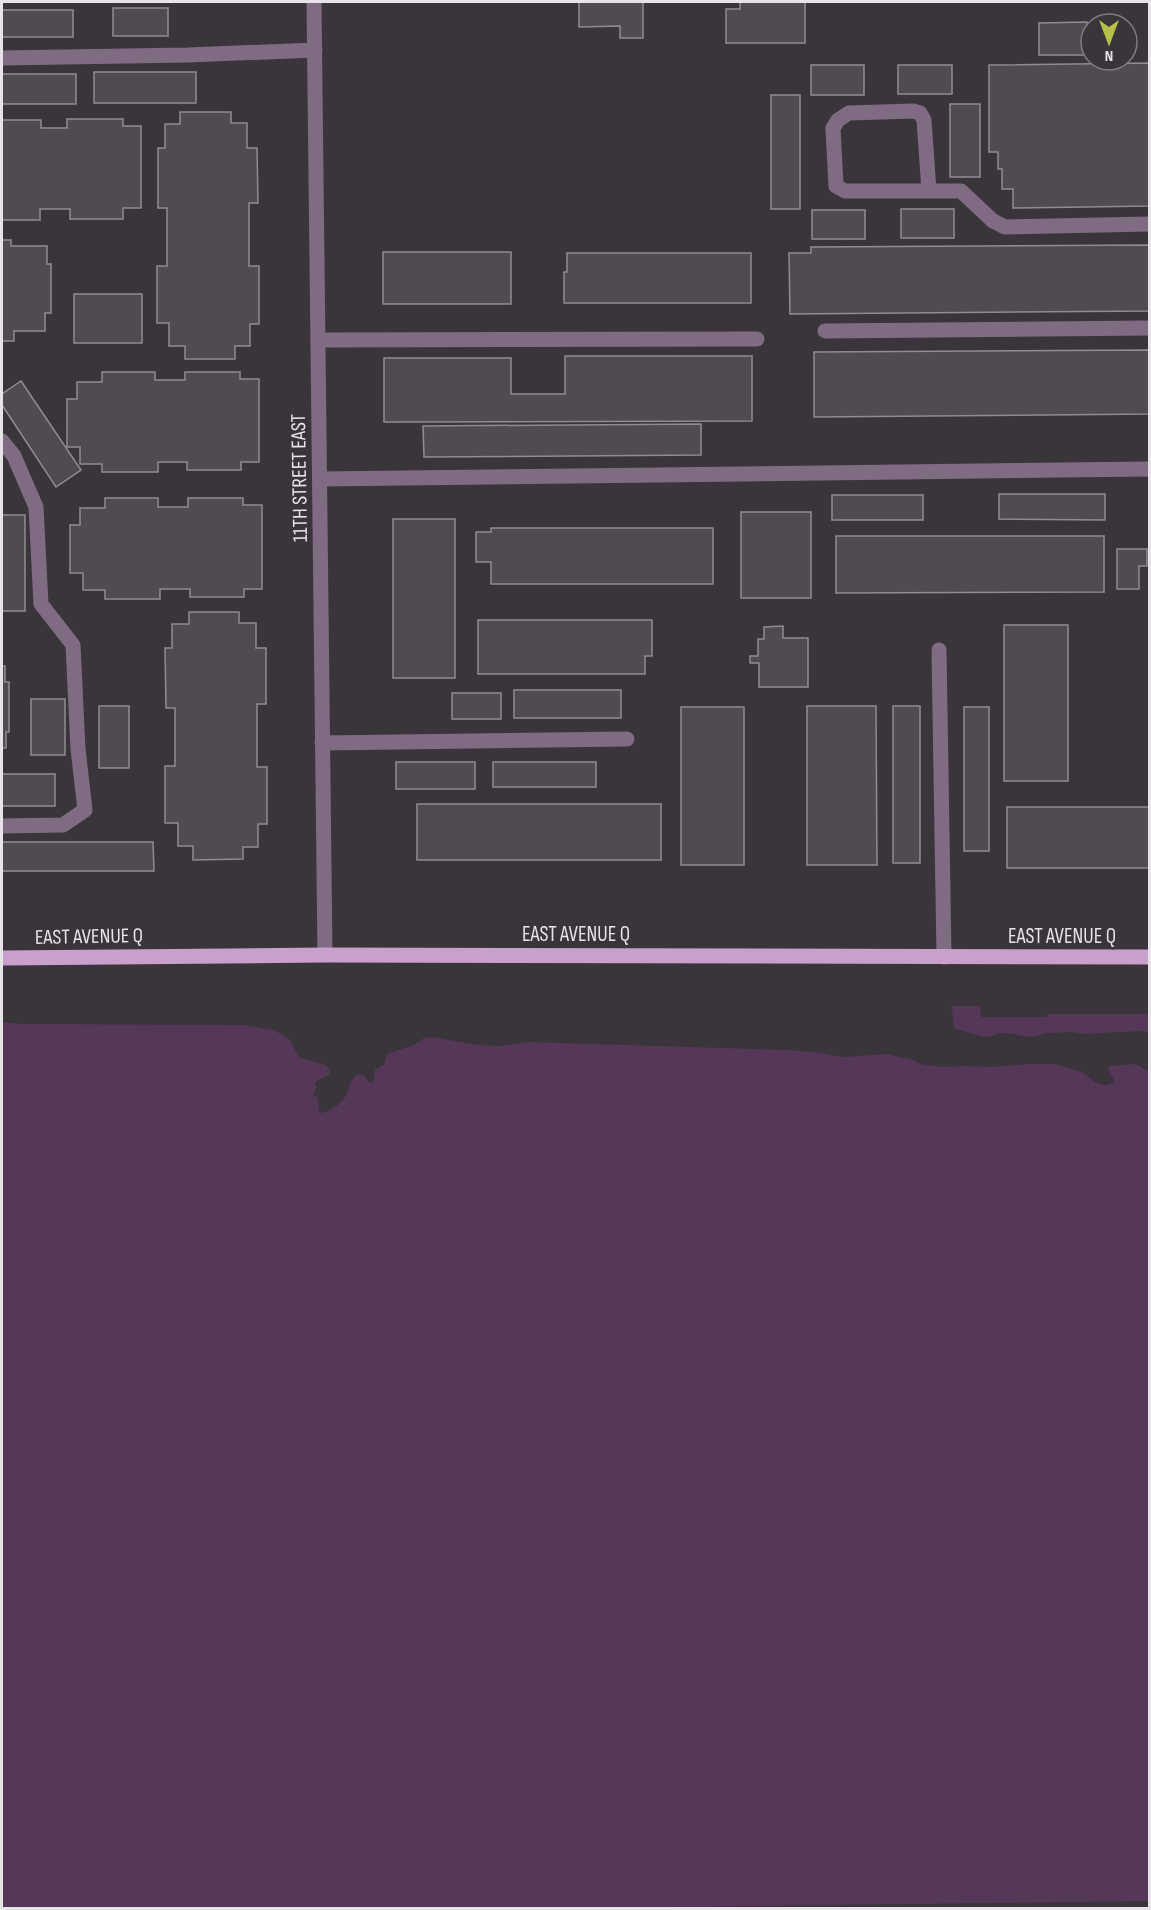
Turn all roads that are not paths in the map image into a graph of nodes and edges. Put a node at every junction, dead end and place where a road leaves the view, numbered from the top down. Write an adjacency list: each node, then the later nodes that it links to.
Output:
1 (314, 2): 2 (street, 11TH STREET EAST)
2 (315, 50): 3 (street); 9 (street, 11TH STREET EAST)
3 (2, 58)
4 (929, 191): 4 (street); 5 (street)
5 (1149, 224)
6 (1149, 328): 7 (street)
7 (825, 331)
8 (757, 339): 9 (street)
9 (318, 340): 12 (street, 11TH STREET EAST)
10 (2, 441): 16 (street)
11 (1149, 469): 12 (street)
12 (320, 479): 15 (street, 11TH STREET EAST)
13 (939, 650): 18 (street)
14 (627, 739): 15 (street)
15 (322, 743): 17 (street, 11TH STREET EAST)
16 (2, 826)
17 (325, 955): 18 (main road, EAST AVENUE Q); 20 (main road, EAST AVENUE Q)
18 (944, 957): 19 (main road, EAST AVENUE Q)
19 (1149, 957)
20 (2, 958)

